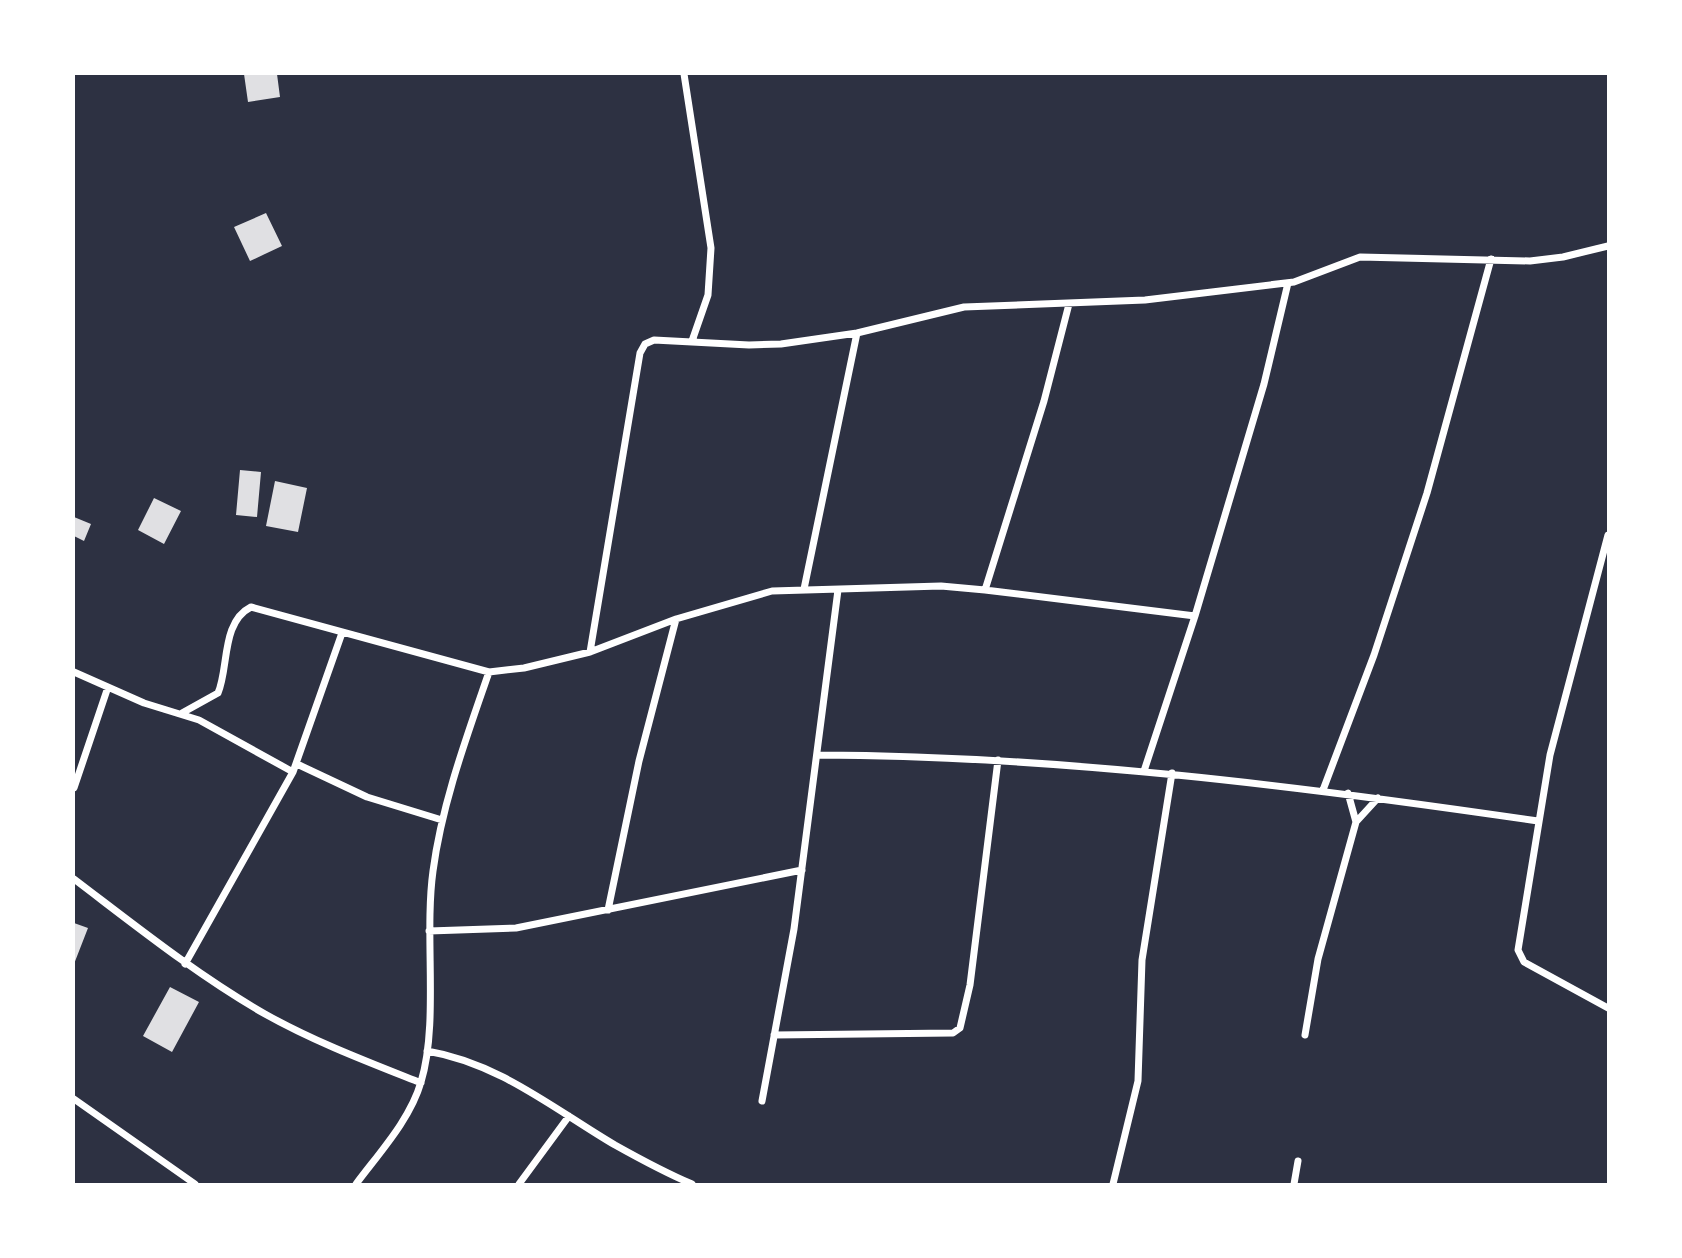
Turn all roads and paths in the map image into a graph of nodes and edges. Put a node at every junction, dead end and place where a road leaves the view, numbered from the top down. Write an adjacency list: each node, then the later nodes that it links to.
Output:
1 (684, 74): 7 (street)
2 (1608, 246): 3 (street)
3 (1491, 259): 4 (street); 26 (street)
4 (1288, 283): 5 (street); 12 (street)
5 (1069, 304): 6 (street); 11 (street)
6 (857, 333): 7 (street); 9 (street)
7 (692, 341): 15 (street)
8 (1608, 535): 30 (street)
9 (804, 589): 10 (street); 13 (street)
10 (838, 590): 11 (street); 20 (street)
11 (985, 590): 12 (street)
12 (1195, 616): 23 (street)
13 (676, 619): 15 (street); 34 (street)
14 (342, 633): 17 (street); 19 (street); 22 (street)
15 (590, 652): 17 (street)
16 (74, 672): 18 (street)
17 (489, 672): 29 (street)
18 (108, 687): 19 (street); 25 (street)
19 (183, 713): 22 (street)
20 (818, 755): 21 (street); 32 (street)
21 (998, 760): 23 (street); 38 (street)
22 (295, 768): 29 (street); 36 (street)
23 (1144, 771): 24 (street)
24 (1172, 773): 26 (street); 50 (street)
25 (74, 788)
26 (1323, 790): 27 (street)
27 (1348, 793): 28 (street); 31 (street)
28 (1378, 798): 30 (street); 31 (street)
29 (442, 820): 35 (street)
30 (1538, 821): 37 (street)
31 (1356, 822): 39 (street)
32 (802, 870): 34 (street); 38 (street)
33 (74, 879): 36 (street)
34 (608, 910): 35 (street)
35 (429, 931): 40 (street)
36 (185, 964): 41 (street)
37 (1608, 1008)
38 (774, 1035): 43 (street)
39 (1305, 1035)
40 (427, 1051): 41 (street); 44 (street)
41 (421, 1083): 47 (street)
42 (74, 1099): 46 (street)
43 (762, 1101)
44 (569, 1116): 48 (street); 49 (street)
45 (1298, 1161): 51 (street)
46 (195, 1185)
47 (356, 1185)
48 (519, 1185)
49 (692, 1185)
50 (1113, 1185)
51 (1294, 1185)

